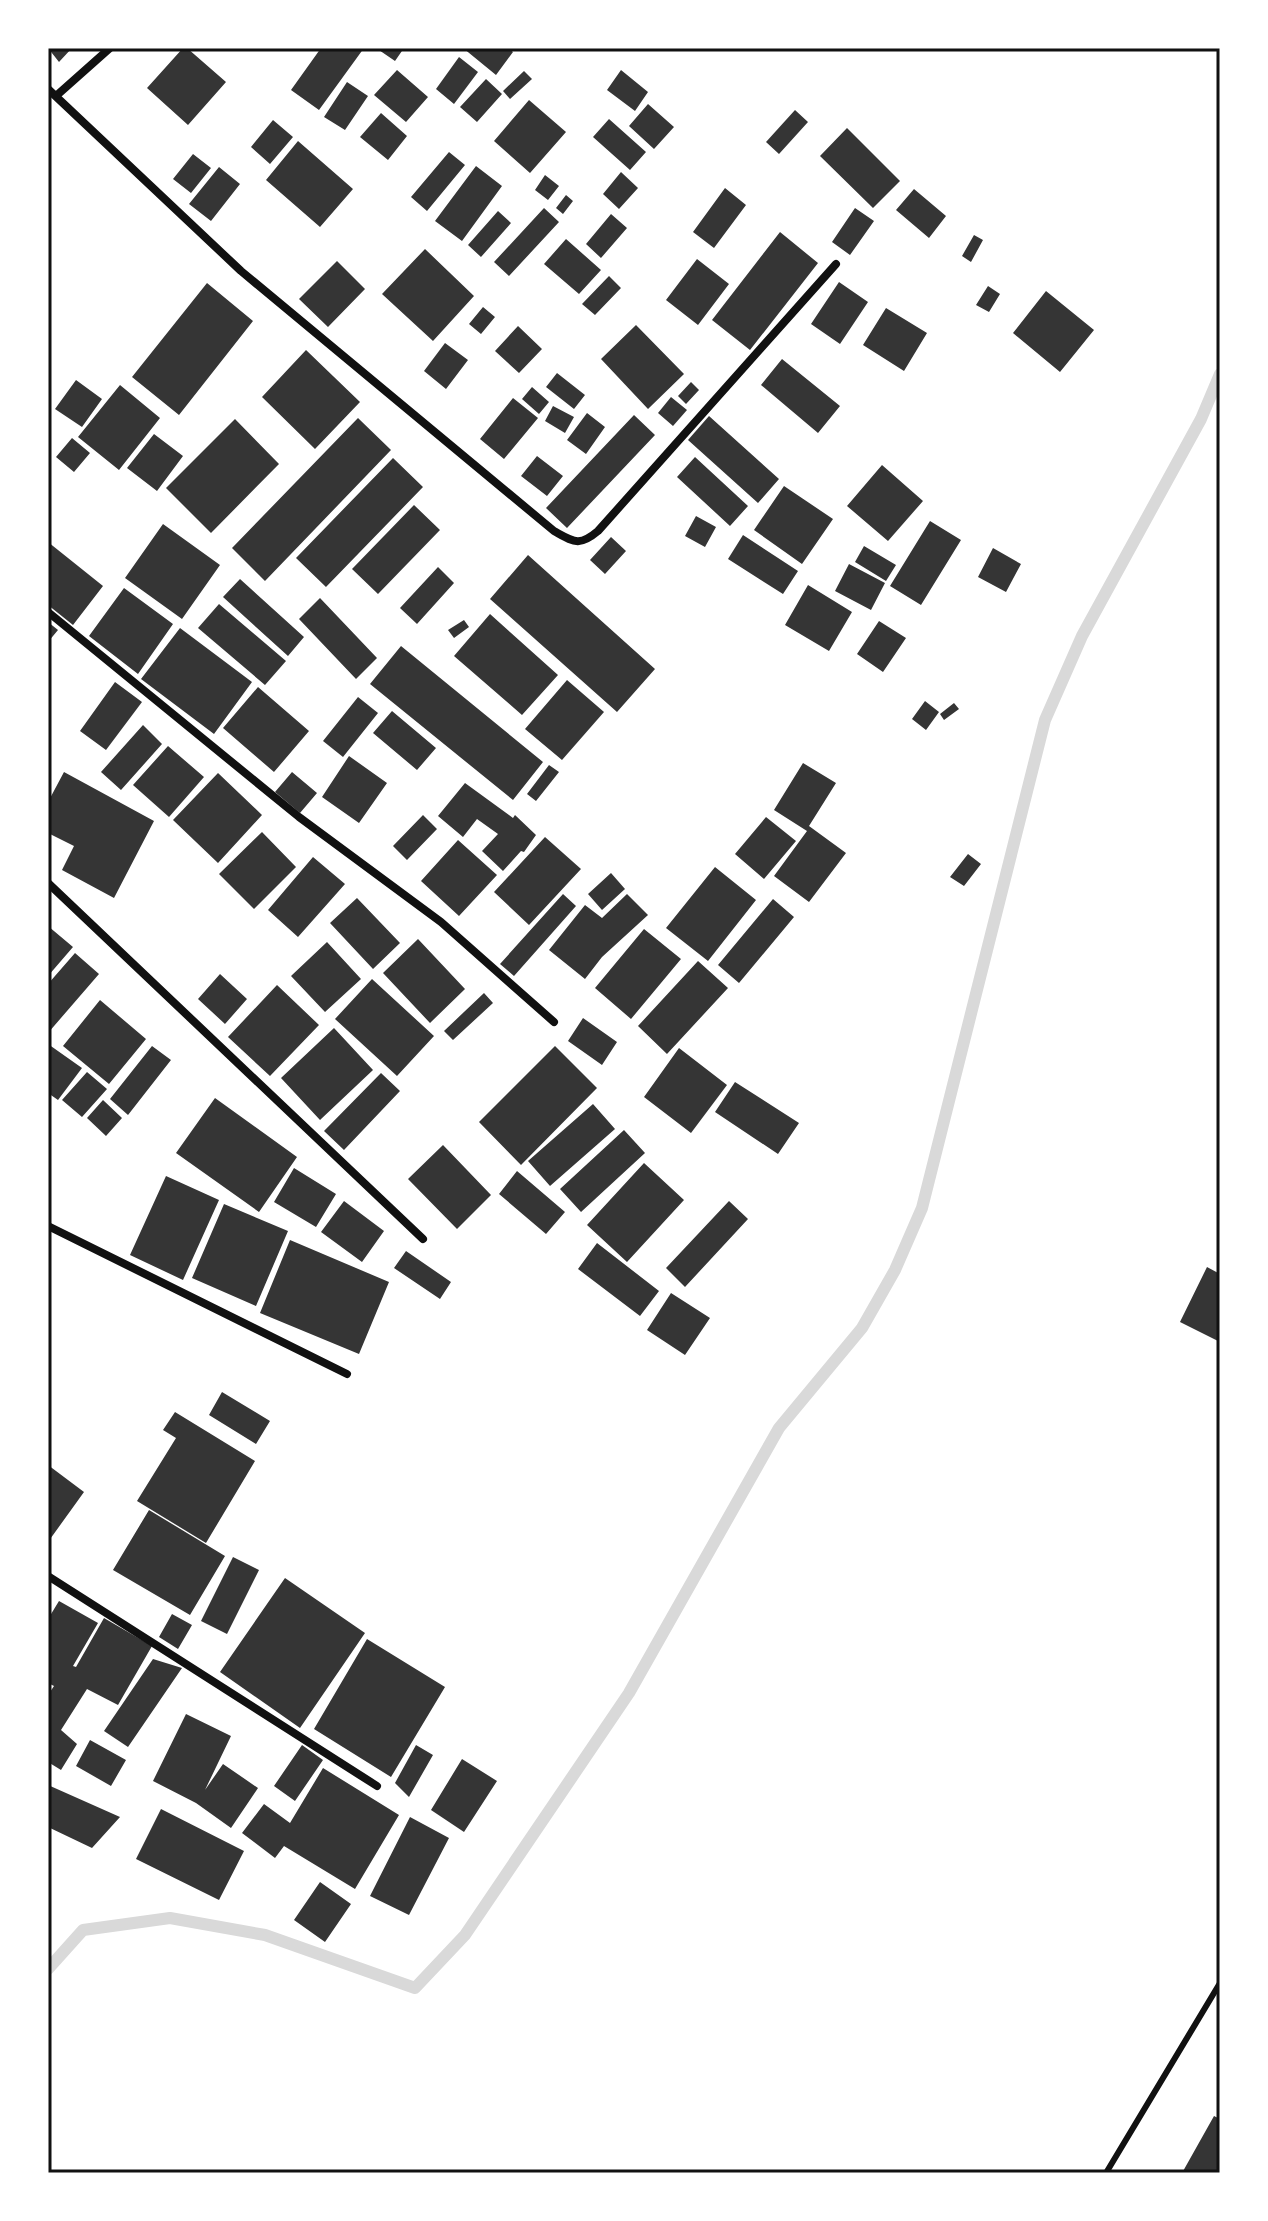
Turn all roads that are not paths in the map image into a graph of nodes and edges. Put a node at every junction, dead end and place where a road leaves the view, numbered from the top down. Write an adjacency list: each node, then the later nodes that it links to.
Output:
1 (110, 48): 3 (street)
2 (48, 89): 3 (street)
3 (56, 96): 4 (street)
4 (836, 264)
5 (48, 612): 7 (street)
6 (48, 883): 9 (street)
7 (554, 1022)
8 (48, 1226): 10 (street)
9 (423, 1239)
10 (347, 1374)
11 (48, 1576): 12 (street)
12 (377, 1786)
13 (1220, 1983): 14 (lane)
14 (1106, 2173)

